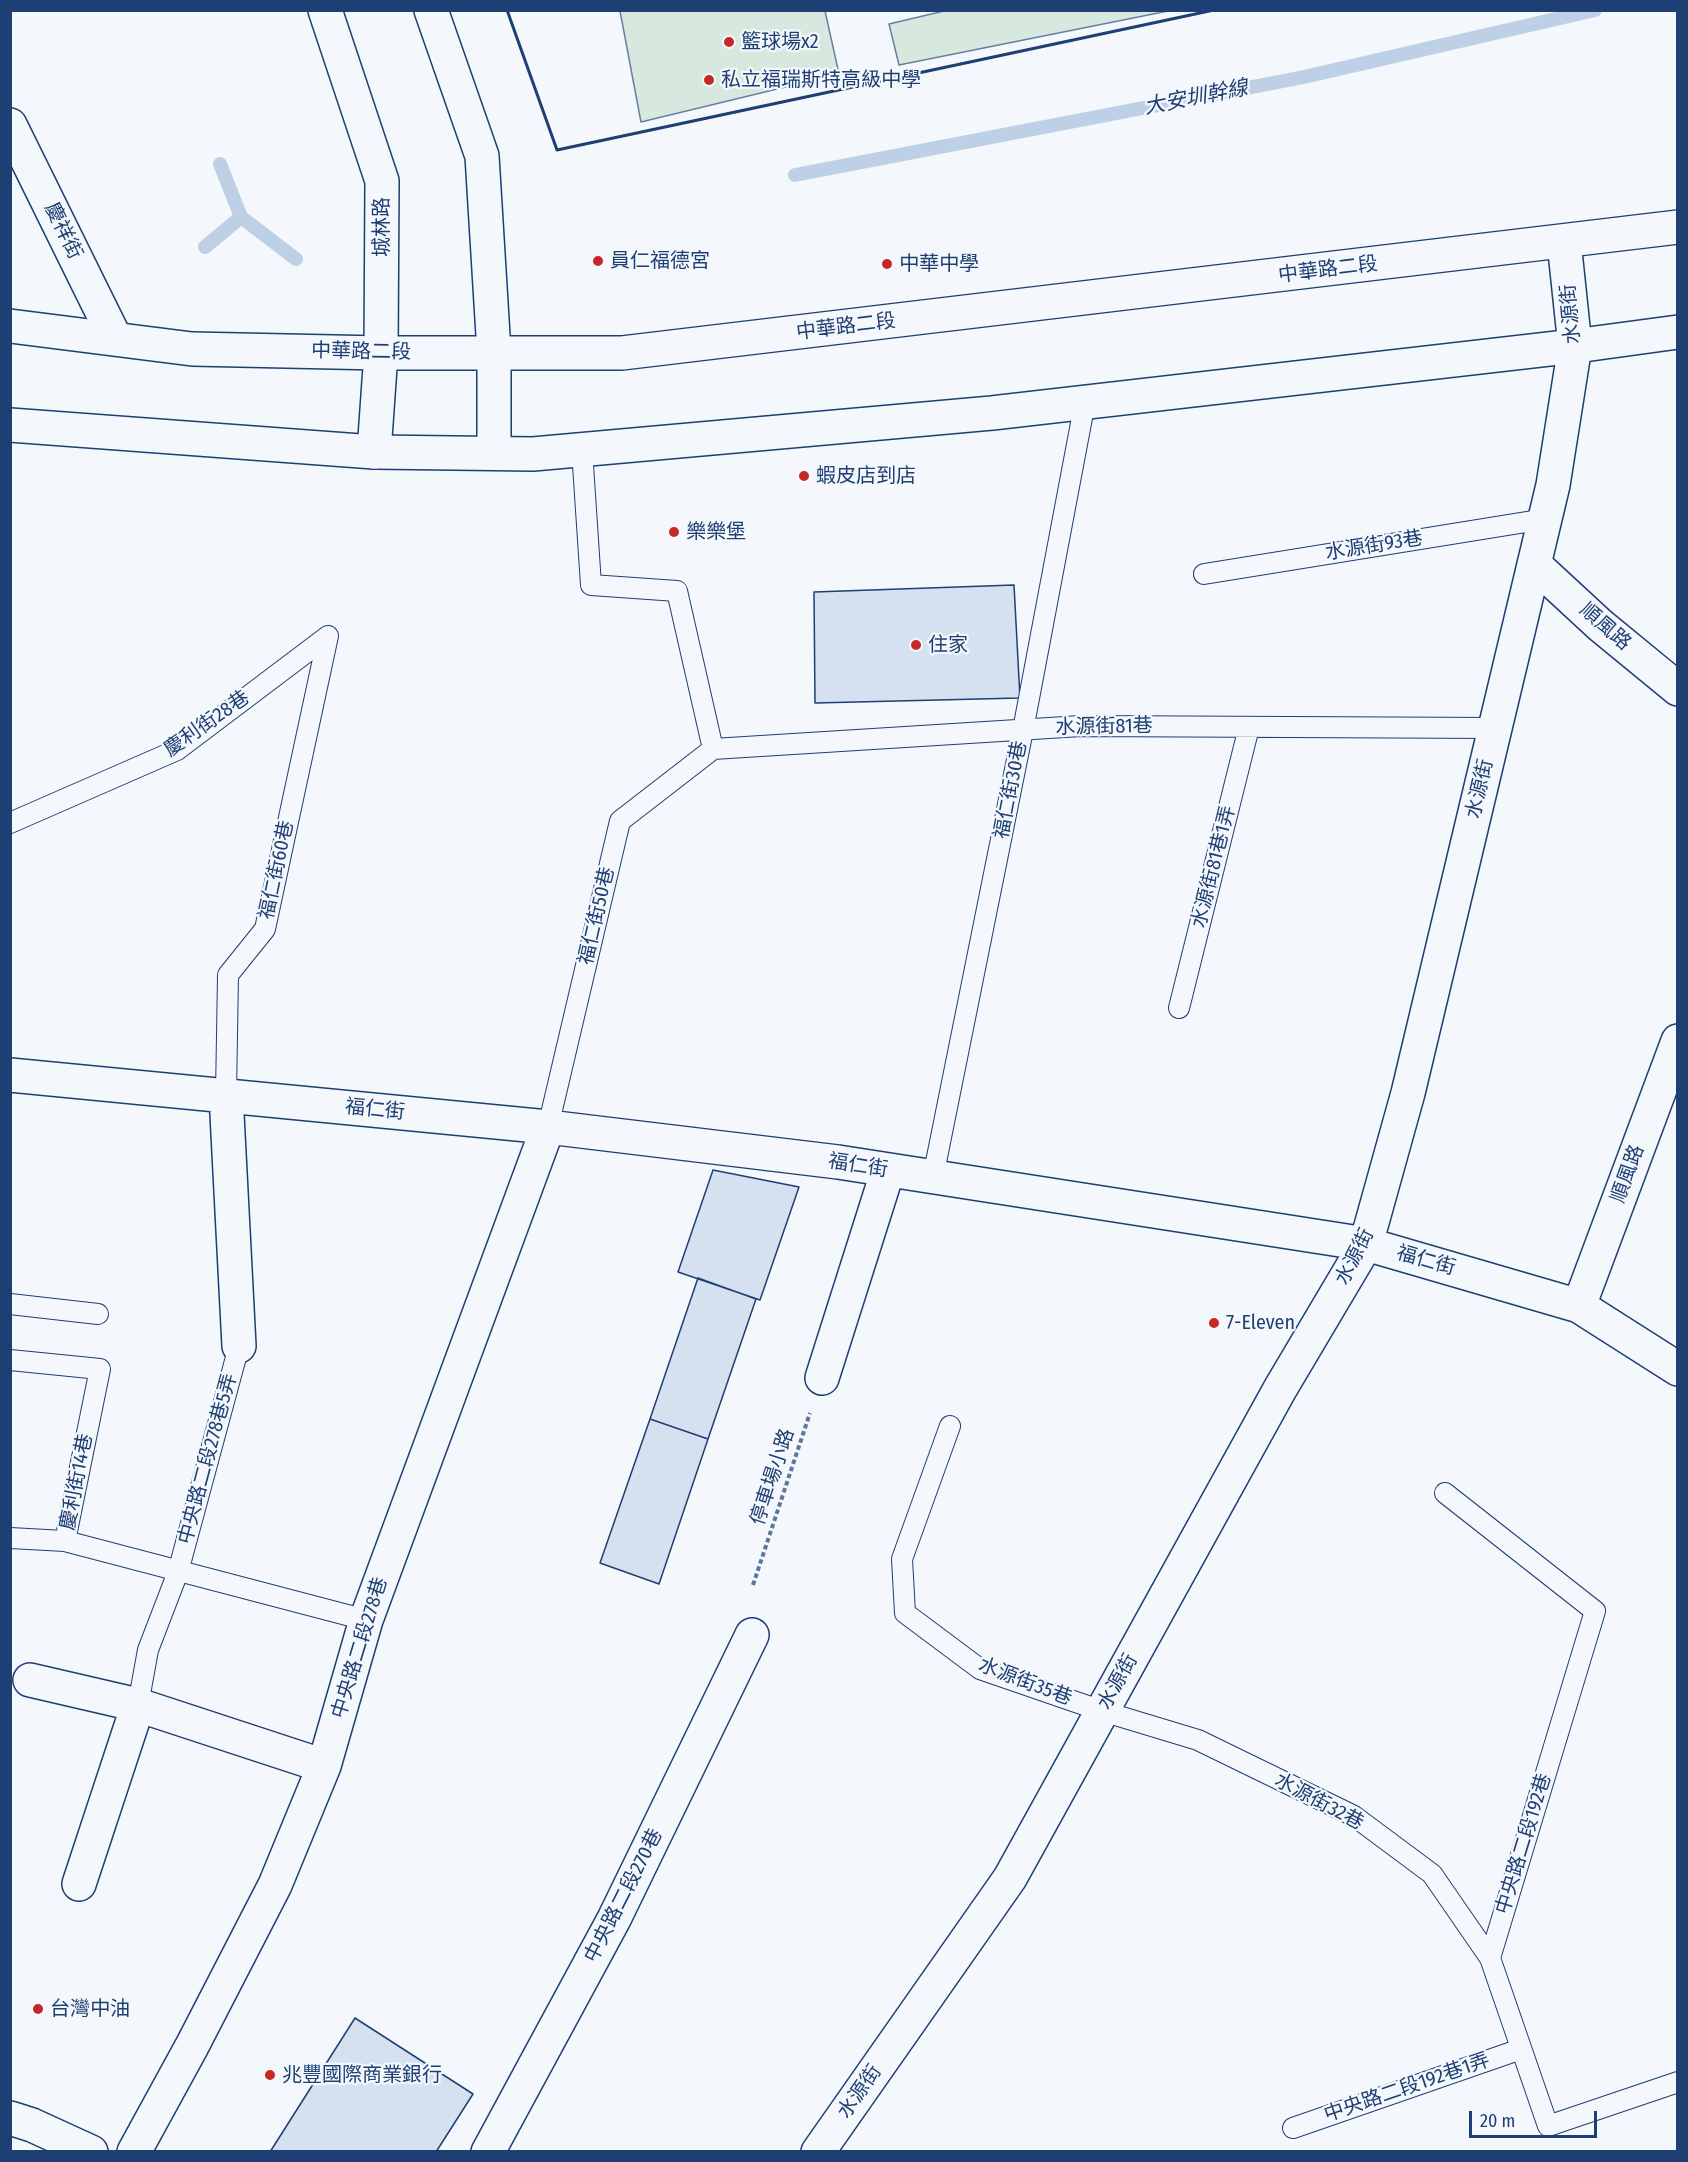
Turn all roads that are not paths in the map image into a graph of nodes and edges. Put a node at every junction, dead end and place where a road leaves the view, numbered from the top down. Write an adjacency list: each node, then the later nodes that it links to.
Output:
1 (325, 10): 10 (street, 城林路)
2 (432, 10): 11 (street)
3 (10, 125): 8 (street, 慶祥街)
4 (1677, 227): 5 (street, 中華路二段)
5 (1564, 242): 9 (street, 水源街); 11 (street, 中華路二段)
6 (10, 326): 8 (street, 中華路二段)
7 (1677, 332): 9 (street)
8 (115, 338): 10 (street, 中華路二段)
9 (1575, 346): 12 (street); 17 (street, 水源街)
10 (381, 352): 11 (street, 中華路二段); 15 (street, 城林路)
11 (494, 352): 16 (street)
12 (1085, 402): 14 (street); 24 (lane, 福仁街30巷)
13 (10, 425): 15 (street)
14 (582, 450): 16 (street); 25 (lane)
15 (374, 452): 16 (street)
16 (494, 452)
17 (1545, 519): 18 (street, 水源街); 19 (lane, 水源街93巷)
18 (1534, 564): 21 (street, 順風路); 23 (street, 水源街)
19 (1204, 574)
20 (328, 636): 26 (lane, 慶利街28巷); 30 (lane, 福仁街60巷)
21 (1677, 689)
22 (1249, 727): 23 (lane, 水源街81巷); 24 (lane, 水源街81巷); 27 (lane, 水源街81巷1弄)
23 (1495, 728): 34 (street, 水源街)
24 (1023, 730): 25 (lane, 水源街81巷); 33 (lane, 福仁街30巷)
25 (713, 749): 31 (lane, 福仁街50巷)
26 (10, 823)
27 (1179, 1008)
28 (1677, 1041): 36 (street, 順風路)
29 (10, 1075): 30 (street, 福仁街)
30 (226, 1095): 31 (street, 福仁街); 38 (street)
31 (548, 1127): 32 (street, 福仁街); 47 (street, 中央路二段278巷)
32 (888, 1170): 33 (street, 福仁街); 41 (street)
33 (933, 1177): 34 (street, 福仁街)
34 (1366, 1244): 36 (street, 福仁街); 51 (street, 水源街)
35 (10, 1304): 37 (lane)
36 (1579, 1306): 40 (street, 福仁街)
37 (98, 1314)
38 (239, 1346): 46 (lane, 中央路二段278巷5弄)
39 (10, 1360): 45 (lane, 慶利街14巷)
40 (1677, 1369)
41 (822, 1378)
42 (950, 1426): 51 (lane, 水源街35巷)
43 (1445, 1493): 54 (lane, 中央路二段192巷)
44 (10, 1538): 45 (lane, 慶利街14巷)
45 (65, 1541): 46 (lane, 中央路二段278巷5弄)
46 (178, 1572): 47 (lane, 中央路二段278巷5弄); 50 (lane, 中央路二段278巷5弄)
47 (366, 1620): 52 (street, 中央路二段278巷)
48 (752, 1635): 61 (street, 中央路二段270巷)
49 (30, 1680): 50 (street)
50 (138, 1705): 52 (street); 53 (street)
51 (1102, 1711): 54 (lane, 水源街32巷); 62 (street, 水源街)
52 (324, 1766): 60 (street, 中央路二段278巷)
53 (79, 1884)
54 (1490, 1959): 55 (lane)
55 (1521, 2049): 56 (lane); 58 (lane, 中央路二段192巷1弄)
56 (1677, 2082)
57 (10, 2118): 59 (street)
58 (1293, 2128)
59 (91, 2151)
60 (134, 2151)
61 (488, 2151)
62 (818, 2151)

